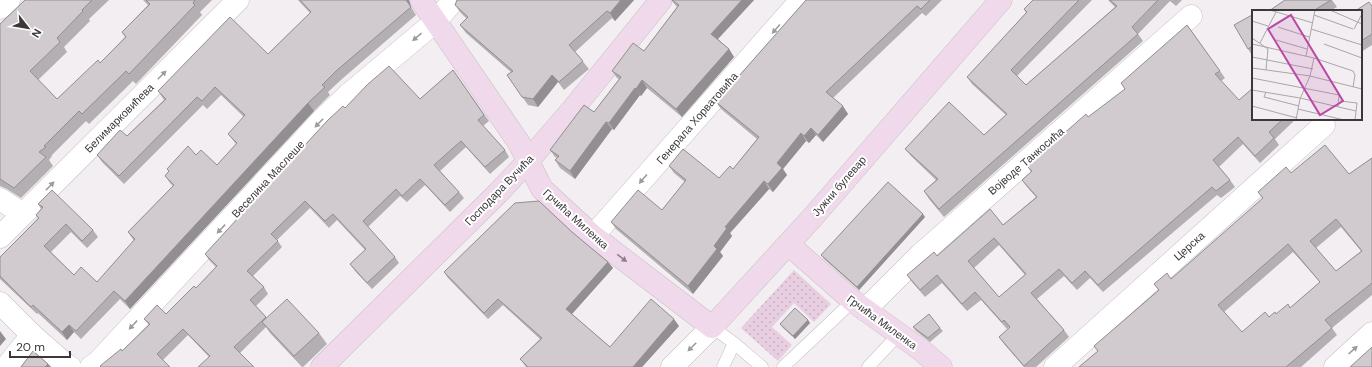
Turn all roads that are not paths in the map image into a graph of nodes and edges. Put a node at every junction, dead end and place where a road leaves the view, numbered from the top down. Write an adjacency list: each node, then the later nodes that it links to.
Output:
1 (8, 0): 8 (street)
2 (238, 0): 14 (street, Белимарковићева, one-way to 2)
3 (421, 0): 10 (main road, Грчића Миленка)
4 (454, 0): 10 (street, Веселина Маслеше)
5 (661, 0): 12 (main road, Господара Вучића)
6 (801, 0): 15 (street, Генерала Хорватовића, one-way to 15)
7 (1001, 0): 17 (main road, Јужни булевар)
8 (0, 8)
9 (1191, 16): 19 (street, Војводе Танкосића)
10 (435, 22): 12 (main road, Грчића Миленка); 27 (street, Веселина Маслеше, one-way to 27)
11 (1324, 125): 35 (street, Церска)
12 (528, 161): 15 (main road, Грчића Миленка); 28 (main road, Господара Вучића)
13 (0, 200): 14 (street)
14 (23, 214): 16 (street, Белимарковићева)
15 (593, 236): 20 (main road, Грчића Миленка, one-way to 20)
16 (0, 237)
17 (788, 244): 19 (main road, Грчића Миленка); 20 (main road, Јужни булевар)
18 (0, 303): 23 (street)
19 (859, 305): 22 (main road, Грчића Миленка); 32 (lane)
20 (712, 327): 24 (lane); 29 (street, Јужни булевар, one-way to 29)
21 (1372, 333): 36 (street, one-way to 21)
22 (899, 334): 33 (lane); 34 (main road, Грчића Миленка)
23 (32, 335): 25 (street); 26 (street)
24 (734, 343): 30 (lane); 31 (lane)
25 (6, 367)
26 (70, 367)
27 (91, 367)
28 (322, 367)
29 (672, 367)
30 (723, 367)
31 (762, 367)
32 (783, 367)
33 (868, 367)
34 (941, 367)
35 (1055, 367)
36 (1335, 367)

